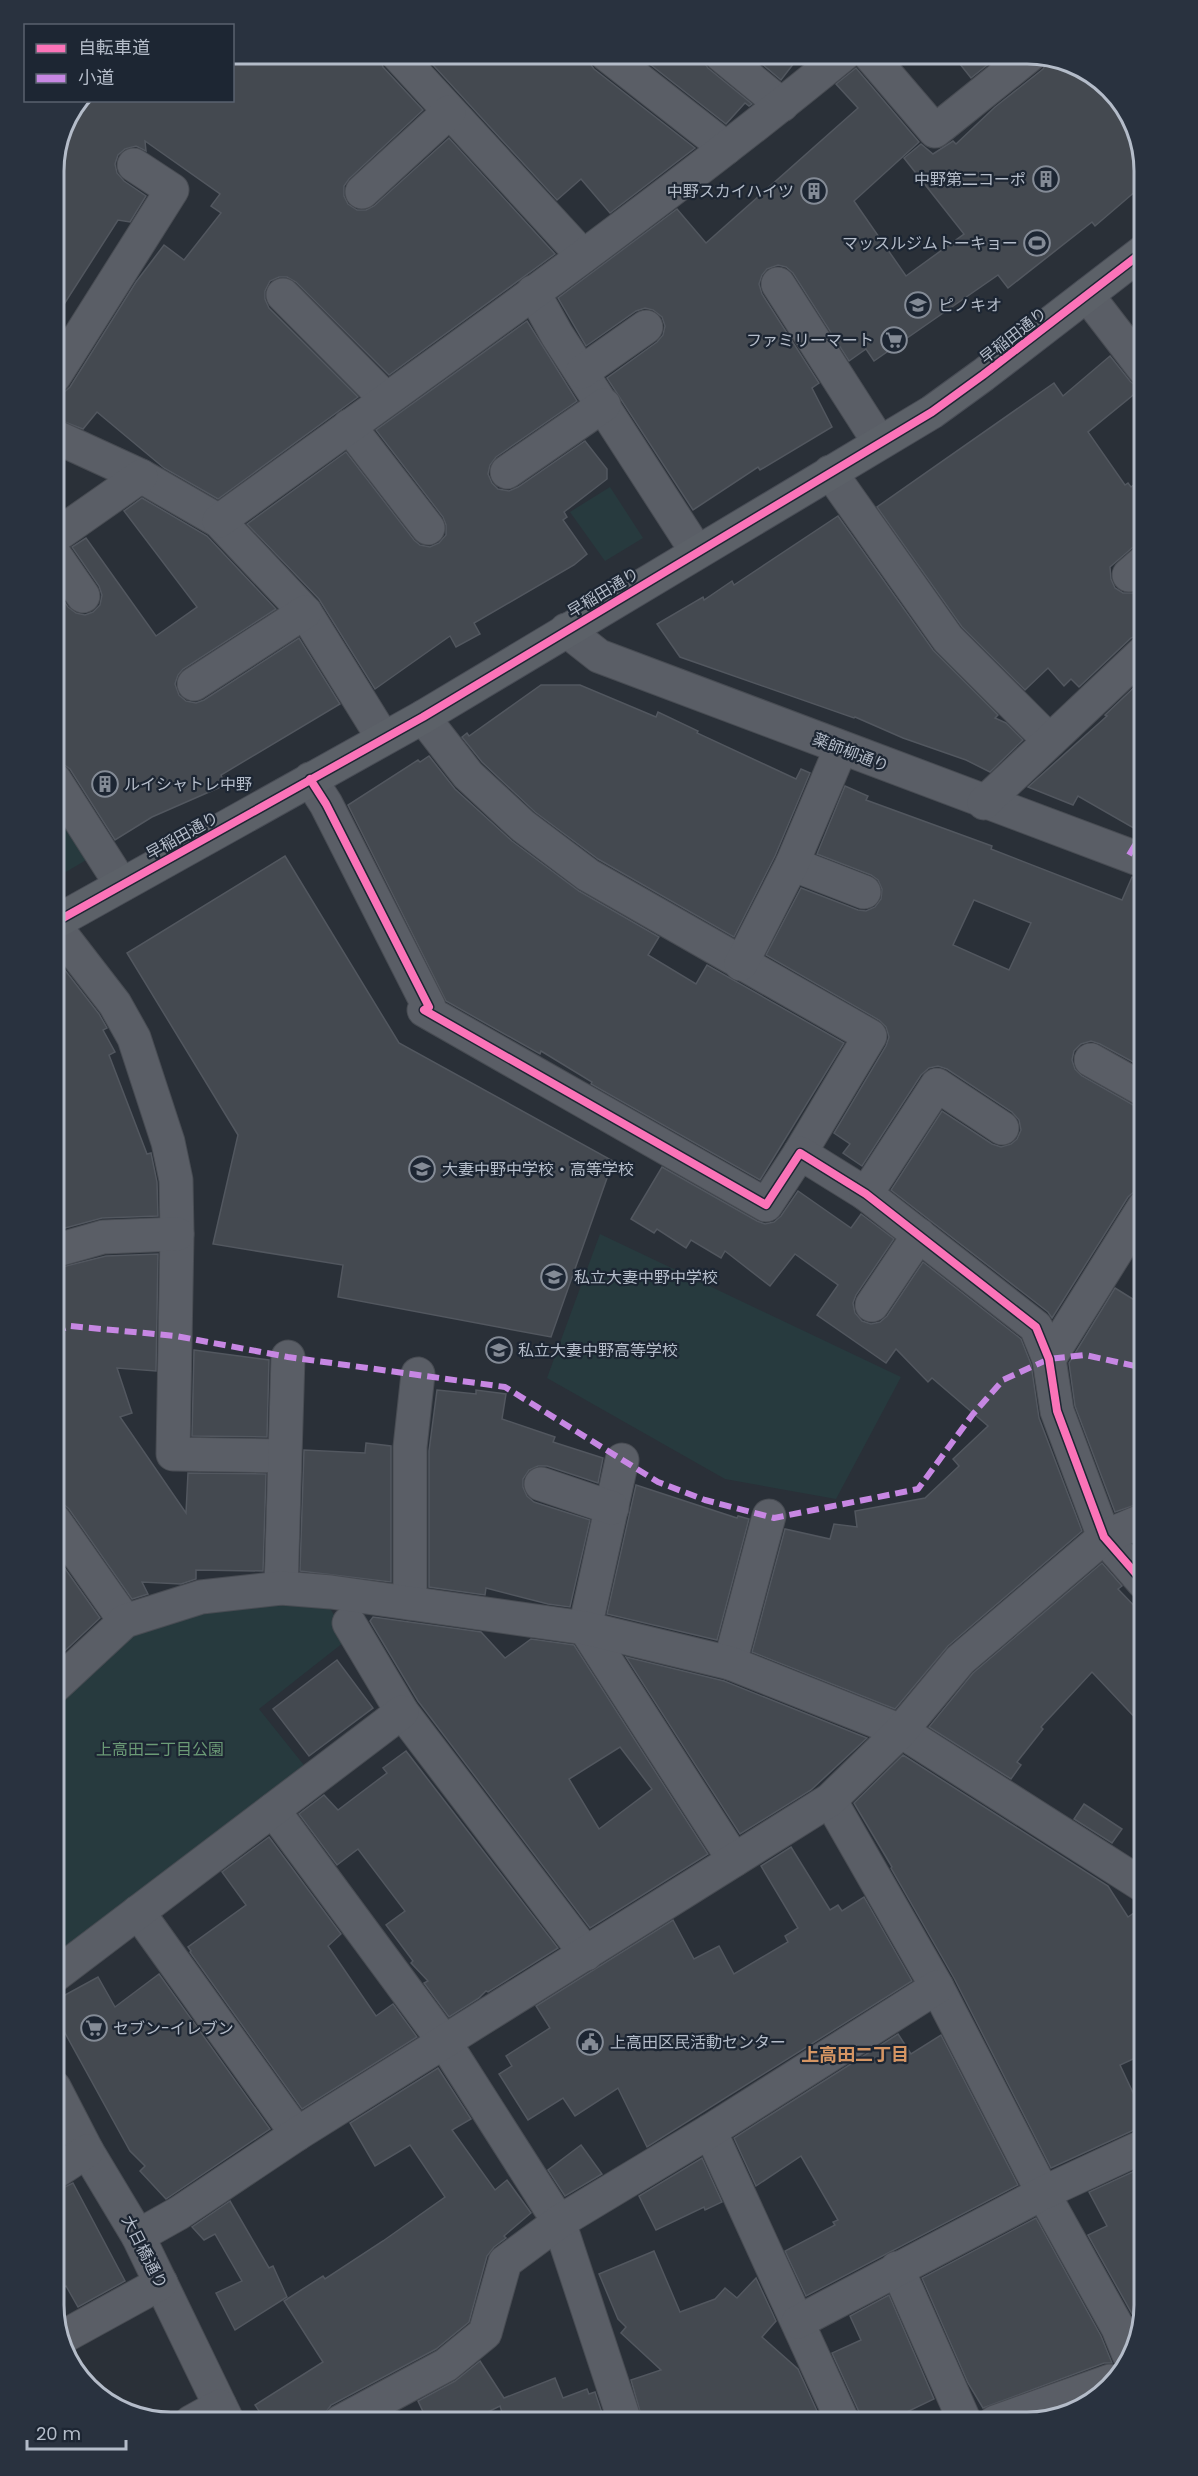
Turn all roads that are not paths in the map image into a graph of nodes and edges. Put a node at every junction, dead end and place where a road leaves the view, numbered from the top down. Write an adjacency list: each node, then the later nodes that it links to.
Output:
1 (407, 65): 8 (street)
2 (620, 65): 9 (street)
3 (733, 65): 7 (street)
4 (830, 65): 7 (street)
5 (878, 65): 6 (street)
6 (1017, 65)
7 (782, 105): 9 (street)
8 (449, 112): 11 (street); 12 (street)
9 (726, 148): 12 (street)
10 (134, 165): 20 (street)
11 (362, 192)
12 (583, 256): 15 (street)
13 (1134, 259): 16 (main road, 早稲田通り)
14 (778, 284): 26 (street)
15 (533, 292): 21 (street); 22 (street)
16 (1086, 295): 19 (street); 26 (main road, 早稲田通り)
17 (283, 296): 22 (street)
18 (646, 327): 21 (street)
19 (1134, 356)
20 (65, 360)
21 (582, 372): 23 (street)
22 (386, 399): 24 (street)
23 (604, 405): 27 (street); 33 (street)
24 (349, 426): 30 (street); 31 (street)
25 (65, 441): 29 (street)
26 (879, 442): 28 (main road, 早稲田通り)
27 (507, 472)
28 (830, 472): 33 (main road, 早稲田通り); 42 (street)
29 (141, 476): 30 (street); 32 (street)
30 (219, 521): 36 (street)
31 (428, 528)
32 (65, 529)
33 (697, 552): 37 (main road, 早稲田通り)
34 (65, 570): 35 (street)
35 (83, 596)
36 (305, 612): 39 (street); 41 (street)
37 (566, 630): 40 (main road, 早稲田通り); 43 (street, 薬師柳通り)
38 (1134, 661): 42 (street)
39 (194, 684)
40 (423, 717): 41 (main road, 早稲田通り); 53 (street)
41 (383, 738): 44 (main road, 早稲田通り)
42 (1049, 740): 46 (street)
43 (841, 748): 46 (street, 薬師柳通り); 48 (street)
44 (310, 780): 49 (main road, 早稲田通り); 57 (street)
45 (65, 796): 49 (street)
46 (984, 802): 47 (street, 薬師柳通り)
47 (1134, 857)
48 (792, 864): 50 (street); 53 (street)
49 (121, 884): 51 (main road, 早稲田通り)
50 (864, 892)
51 (65, 918)
52 (65, 938): 60 (street)
53 (741, 964): 57 (street)
54 (1092, 1060): 55 (street)
55 (1134, 1084)
56 (1002, 1128): 58 (street)
57 (800, 1153): 58 (street)
58 (866, 1194): 61 (street)
59 (1134, 1223): 65 (street)
60 (177, 1234): 62 (street); 67 (street)
61 (919, 1235): 63 (street); 65 (street)
62 (64, 1248)
63 (872, 1305)
64 (288, 1357): 67 (street)
65 (1049, 1359): 74 (street)
66 (418, 1374): 77 (street)
67 (284, 1456): 76 (street)
68 (622, 1460): 70 (street)
69 (541, 1484): 70 (street)
70 (612, 1508): 80 (street)
71 (769, 1516): 81 (street)
72 (1134, 1524): 74 (street)
73 (64, 1535): 78 (street)
74 (1104, 1537): 75 (street); 84 (street)
75 (1134, 1572)
76 (281, 1588): 77 (street); 78 (street)
77 (410, 1603): 80 (street)
78 (125, 1621): 82 (street)
79 (349, 1623): 83 (street)
80 (585, 1628): 81 (street); 87 (street)
81 (730, 1663): 84 (street)
82 (64, 1677)
83 (402, 1713): 86 (street); 90 (street)
84 (901, 1731): 85 (street); 88 (street)
85 (830, 1800): 87 (street); 92 (street)
86 (273, 1810): 89 (street); 93 (street)
87 (734, 1860): 90 (street)
88 (1134, 1880)
89 (138, 1912): 91 (street); 96 (street)
90 (586, 1954): 93 (street)
91 (64, 1968)
92 (937, 1987): 95 (street); 100 (street)
93 (445, 2043): 96 (street); 101 (street)
94 (64, 2107): 98 (street, 大日橋通り)
95 (710, 2131): 101 (street); 105 (street)
96 (297, 2134): 102 (street)
97 (1134, 2150): 100 (street)
98 (87, 2151): 99 (street); 102 (street, 大日橋通り)
99 (64, 2166)
100 (1043, 2193): 103 (street); 107 (street)
101 (559, 2222): 110 (street); 111 (street)
102 (138, 2236): 104 (street, 大日橋通り)
103 (897, 2268): 105 (street); 113 (street)
104 (161, 2283): 106 (street); 109 (street, 大日橋通り)
105 (798, 2322): 112 (street)
106 (69, 2333)
107 (1125, 2346)
108 (1095, 2386): 114 (street)
109 (223, 2411)
110 (360, 2411)
111 (622, 2412)
112 (838, 2412)
113 (961, 2412)
114 (1023, 2412)

